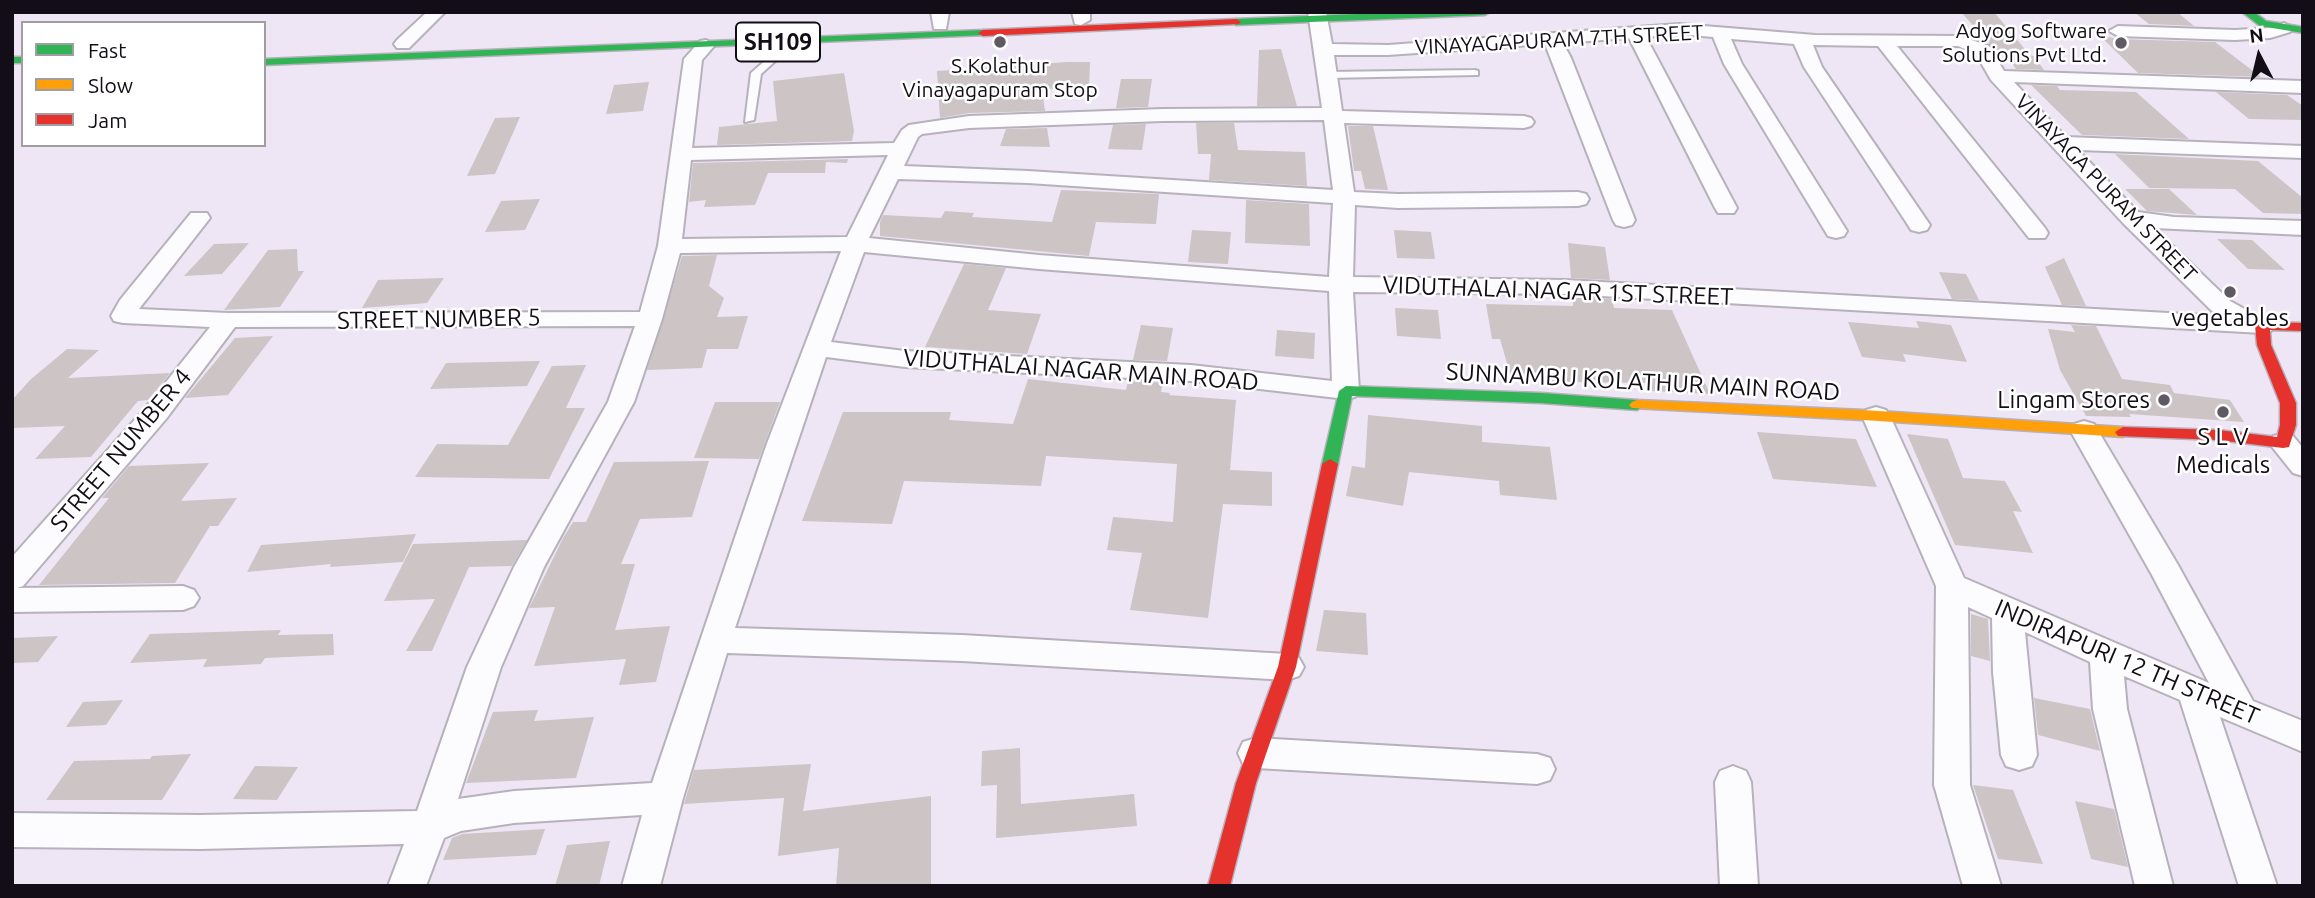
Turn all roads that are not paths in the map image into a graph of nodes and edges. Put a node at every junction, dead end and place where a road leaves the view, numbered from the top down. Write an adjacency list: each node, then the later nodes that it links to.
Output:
1 (437, 12): 20 (street)
2 (458, 12): 19 (street)
3 (1262, 12): 6 (main road, SH109)
4 (1485, 12): 7 (main road, SH109)
5 (2247, 12): 9 (main road)
6 (1081, 16): 8 (main road, SH109)
7 (1318, 16): 18 (main road, SH109); 22 (street)
8 (940, 19): 13 (main road, SH109)
9 (2294, 29): 10 (street)
10 (2118, 31)
11 (1634, 32): 12 (street, VINAYAGAPURAM 7TH STREET); 14 (street, VINAYAGAPURAM 7TH STREET); 38 (street)
12 (1720, 33): 15 (street, VINAYAGAPURAM 7TH STREET); 44 (street)
13 (745, 38): 18 (main road, SH109); 19 (main road, SH109); 21 (main road, SH109)
14 (1551, 38): 22 (street, VINAYAGAPURAM 7TH STREET); 41 (street)
15 (1801, 39): 16 (street, VINAYAGAPURAM 7TH STREET); 42 (street)
16 (1883, 41): 17 (street, VINAYAGAPURAM 7TH STREET); 45 (street)
17 (1960, 41): 27 (street, VINAYAGA PURAM STREET)
18 (785, 42): 30 (lane)
19 (425, 43): 20 (main road, SH109)
20 (403, 44): 23 (main road, SH109)
21 (706, 45): 24 (main road, SH109); 34 (street)
22 (1324, 49): 26 (street)
23 (266, 50)
24 (266, 62)
25 (1475, 73): 26 (lane)
26 (1327, 75): 29 (street)
27 (1998, 76): 28 (street); 32 (street, VINAYAGA PURAM STREET)
28 (2303, 87)
29 (1332, 116): 31 (street); 35 (street); 36 (street)
30 (749, 120)
31 (1524, 122)
32 (2064, 144): 33 (street); 40 (street, VINAYAGA PURAM STREET)
33 (2303, 152)
34 (682, 154): 35 (street); 47 (street)
35 (895, 160): 36 (street); 46 (street)
36 (1344, 195): 37 (street); 48 (street)
37 (1578, 200)
38 (1726, 208)
39 (199, 218): 50 (street, STREET NUMBER 5)
40 (2132, 218): 43 (street); 51 (street, VINAYAGA PURAM STREET)
41 (1624, 220)
42 (1919, 225)
43 (2303, 229)
44 (1836, 231)
45 (2037, 233)
46 (855, 244): 47 (street, VIDUTHALAI NAGAR 1ST STREET); 48 (street, VIDUTHALAI NAGAR 1ST STREET); 53 (street)
47 (670, 246): 49 (street)
48 (1342, 285): 51 (street, VIDUTHALAI NAGAR 1ST STREET); 54 (street)
49 (650, 319): 50 (street, STREET NUMBER 5); 75 (street)
50 (228, 320): 59 (street, STREET NUMBER 4)
51 (2262, 326): 52 (main road); 57 (main road)
52 (2303, 327)
53 (816, 348): 54 (street, VIDUTHALAI NAGAR MAIN ROAD); 64 (street)
54 (1346, 391): 55 (main road, SUNNAMBU KOLATHUR MAIN ROAD); 66 (main road)
55 (1876, 416): 56 (main road, SUNNAMBU KOLATHUR MAIN ROAD); 60 (street)
56 (2084, 430): 57 (main road, SUNNAMBU KOLATHUR MAIN ROAD); 68 (street)
57 (2283, 443): 58 (street)
58 (2303, 466)
59 (12, 578)
60 (1952, 586): 63 (street, INDIRAPURI 12 TH STREET); 81 (street)
61 (183, 598): 62 (street)
62 (12, 600)
63 (2008, 611): 65 (street, INDIRAPURI 12 TH STREET); 71 (street)
64 (715, 640): 66 (street); 74 (street)
65 (2106, 654): 67 (street, INDIRAPURI 12 TH STREET); 82 (street)
66 (1287, 667): 70 (main road)
67 (2194, 691): 68 (street, INDIRAPURI 12 TH STREET); 83 (street)
68 (2241, 711): 69 (street, INDIRAPURI 12 TH STREET)
69 (2303, 737)
70 (1256, 753): 72 (street); 79 (main road)
71 (2019, 755)
72 (1537, 769)
73 (1733, 782): 80 (street)
74 (665, 799): 75 (street); 78 (street)
75 (430, 827): 76 (street); 77 (street)
76 (12, 830)
77 (407, 886)
78 (641, 886)
79 (1219, 886)
80 (1739, 886)
81 (1982, 886)
82 (2154, 886)
83 (2258, 886)

